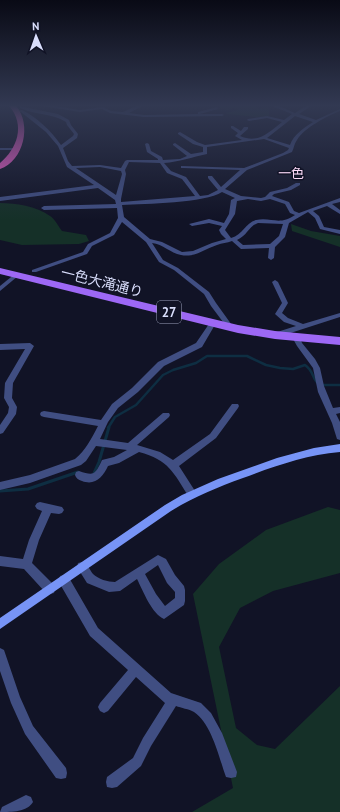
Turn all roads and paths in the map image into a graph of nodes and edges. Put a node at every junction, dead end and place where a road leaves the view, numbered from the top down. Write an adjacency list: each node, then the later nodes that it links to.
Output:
1 (19, 144): 14 (highway)
2 (58, 144): 11 (street)
3 (65, 144): 11 (street)
4 (149, 144): 16 (street)
5 (175, 144): 15 (street)
6 (198, 144): 10 (street)
7 (219, 144): 10 (street)
8 (282, 144): 12 (street)
9 (293, 144): 12 (street)
10 (205, 146): 15 (street)
11 (61, 147): 18 (street)
12 (292, 147): 20 (street)
13 (0, 149): 14 (street)
14 (17, 149): 17 (highway)
15 (190, 156): 16 (street)
16 (161, 162): 21 (street); 28 (street)
17 (0, 167)
18 (72, 167): 21 (street); 24 (street)
19 (183, 167): 20 (street)
20 (245, 169): 25 (street)
21 (123, 170): 32 (street)
22 (210, 177): 25 (street)
23 (298, 184): 27 (street)
24 (100, 186): 30 (street); 32 (street)
25 (221, 190): 28 (street); 29 (street)
26 (340, 194): 31 (street)
27 (269, 197): 29 (street); 37 (street)
28 (199, 198): 32 (street)
29 (240, 198): 41 (street)
30 (0, 199)
31 (337, 201): 33 (street)
32 (118, 203): 34 (street); 38 (street)
33 (328, 204): 35 (street); 36 (street)
34 (44, 208)
35 (309, 210): 37 (street); 42 (street)
36 (340, 212)
37 (298, 214): 39 (street)
38 (121, 218): 44 (street); 48 (street)
39 (287, 222): 43 (street); 45 (street)
40 (192, 224): 41 (street)
41 (225, 224): 43 (street)
42 (340, 232)
43 (232, 240): 44 (street); 45 (street)
44 (148, 241): 55 (street)
45 (272, 246): 46 (street)
46 (271, 258)
47 (0, 271): 49 (main road, 一色大滝通り / 27)
48 (34, 271)
49 (16, 275): 51 (street); 53 (main road, 一色大滝通り / 27)
50 (275, 282): 54 (street)
51 (0, 289)
52 (340, 315): 54 (street)
53 (213, 323): 55 (main road, 一色大滝通り / 27); 64 (street)
54 (302, 326): 56 (street)
55 (231, 328): 56 (main road, 一色大滝通り / 27)
56 (274, 335): 57 (main road, 一色大滝通り / 27)
57 (296, 337): 58 (main road, 一色大滝通り / 27); 61 (street)
58 (340, 341)
59 (0, 347): 65 (street)
60 (235, 406): 71 (street)
61 (336, 410): 66 (street)
62 (44, 414): 64 (street)
63 (166, 416): 68 (street)
64 (103, 424): 67 (street)
65 (0, 431)
66 (340, 438)
67 (100, 443): 68 (street); 73 (street)
68 (130, 446): 69 (street)
69 (140, 448): 71 (street); 72 (street)
70 (340, 448): 74 (street)
71 (173, 465): 74 (street)
72 (79, 476)
73 (0, 486)
74 (192, 494): 78 (street)
75 (59, 510): 77 (street)
76 (0, 561): 77 (street)
77 (26, 564): 81 (street)
78 (82, 567): 79 (street); 80 (street)
79 (139, 572): 79 (street)
80 (64, 580): 81 (street); 84 (street)
81 (50, 589): 82 (street)
82 (0, 624)
83 (0, 654): 88 (street)
84 (135, 670): 85 (street); 86 (street)
85 (173, 700): 87 (street); 89 (street)
86 (104, 707)
87 (231, 772)
88 (61, 773)
89 (112, 782)
90 (26, 802): 91 (street)
91 (7, 812)

